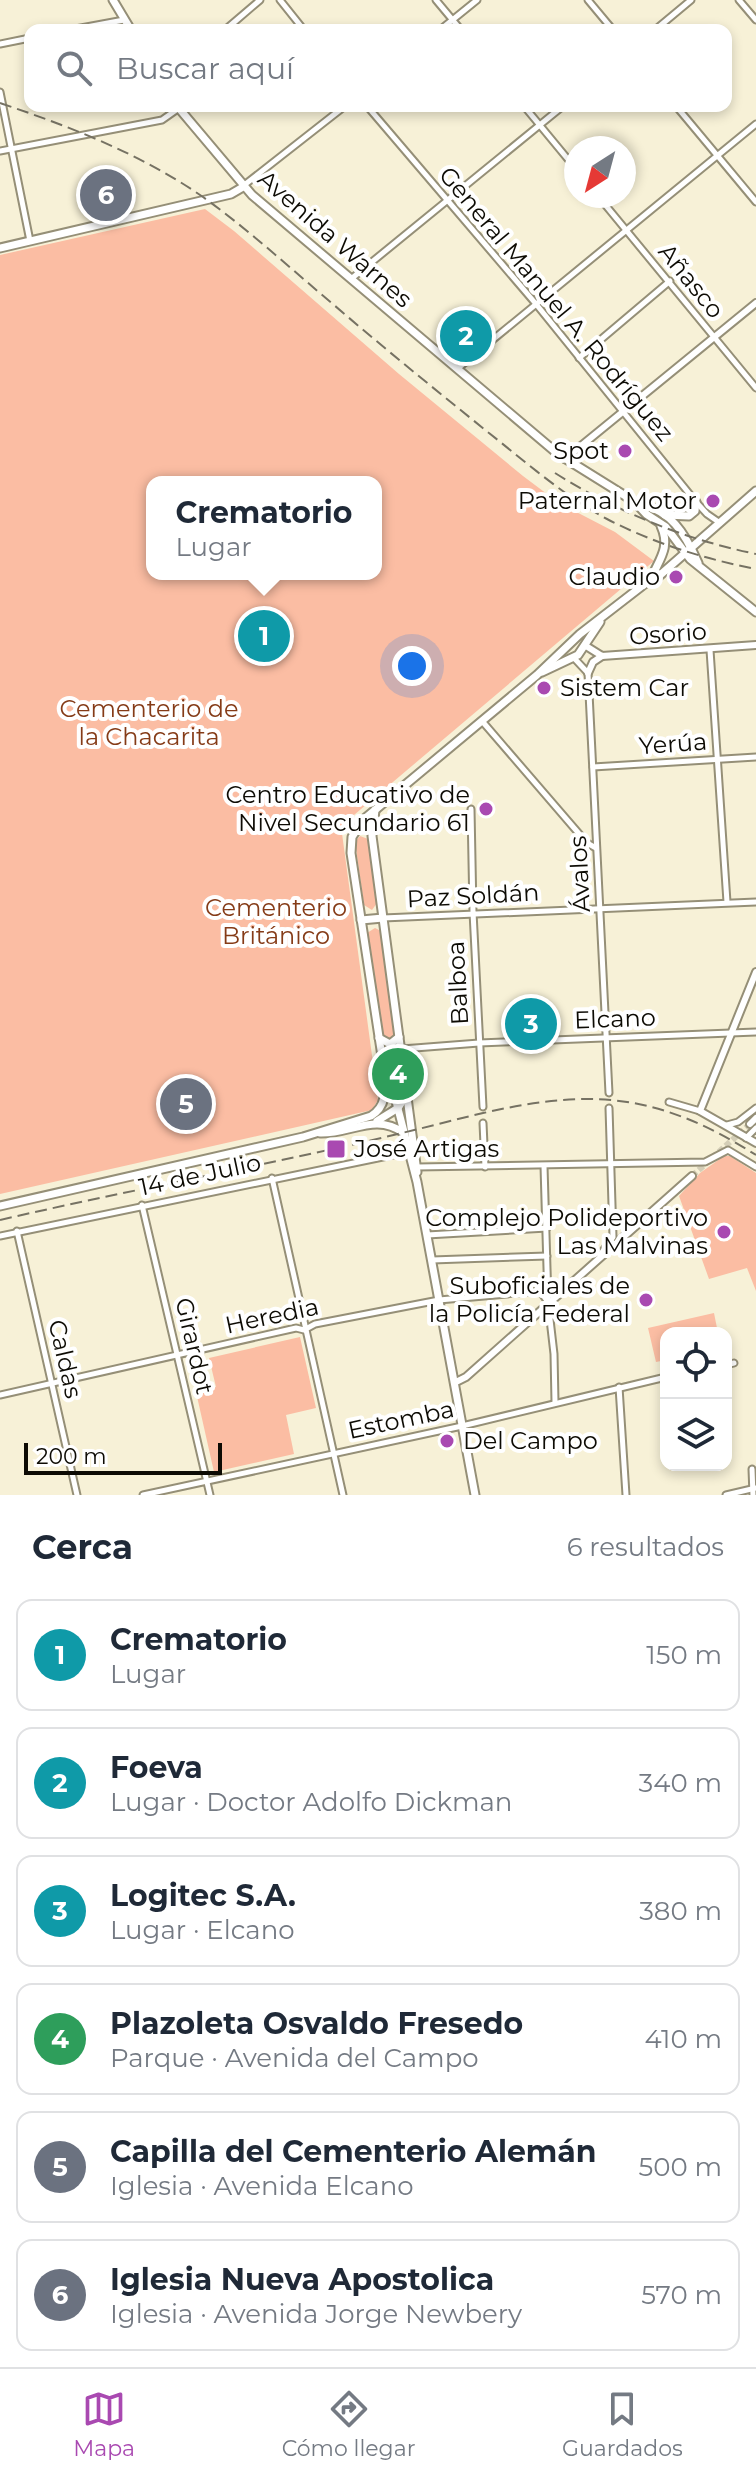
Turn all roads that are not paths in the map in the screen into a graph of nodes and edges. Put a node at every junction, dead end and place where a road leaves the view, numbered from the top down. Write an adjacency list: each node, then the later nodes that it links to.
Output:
1 (113, 0): 9 (main road)
2 (260, 0): 14 (street)
3 (280, 0): 15 (street)
4 (436, 0): 10 (street)
5 (477, 0): 10 (street)
6 (588, 0): 18 (street)
7 (691, 0): 19 (street)
8 (739, 0): 11 (street)
9 (124, 19): 12 (street); 13 (main road)
10 (453, 20): 16 (street); 17 (street)
11 (756, 20)
12 (99, 24)
13 (127, 24)
14 (232, 24)
15 (299, 24)
16 (448, 24)
17 (456, 24)
18 (608, 24)
19 (662, 24)
20 (24, 39): 21 (street)
21 (0, 44)
22 (0, 92): 32 (street)
23 (172, 112): 32 (street)
24 (182, 112): 36 (main road, Avenida Warnes)
25 (337, 112): 36 (street)
26 (372, 112): 37 (street, General Manuel A. Rodríguez)
27 (529, 112): 31 (street)
28 (556, 112): 31 (street)
29 (681, 112): 35 (street)
30 (756, 124): 35 (street)
31 (540, 126): 34 (street); 37 (street)
32 (11, 148): 33 (street); 41 (street)
33 (0, 151)
34 (564, 155)
35 (717, 156): 38 (street); 40 (street)
36 (243, 187): 41 (main road); 43 (main road, Avenida Warnes)
37 (447, 200): 43 (street); 46 (street, General Manuel A. Rodríguez)
38 (756, 202)
39 (608, 208): 40 (street, Añasco)
40 (626, 229): 44 (street, Añasco); 46 (street)
41 (30, 241): 42 (main road)
42 (0, 248)
43 (351, 279): 49 (main road, Avenida Warnes)
44 (670, 281): 47 (street, Añasco); 48 (street)
45 (756, 303): 47 (street)
46 (536, 304): 48 (street, General Manuel A. Rodríguez); 49 (street)
47 (714, 337): 50 (street, Añasco); 51 (street)
48 (579, 358): 51 (street, General Manuel A. Rodríguez)
49 (457, 369): 52 (main road, Avenida Warnes)
50 (756, 388)
51 (623, 412): 52 (street); 55 (street, General Manuel A. Rodríguez)
52 (565, 459): 54 (main road, Avenida Warnes)
53 (756, 491): 57 (main road)
54 (635, 502): 56 (main road, Avenida Warnes); 58 (main road, Avenida Warnes)
55 (696, 502): 56 (main road); 57 (street, General Manuel A. Rodríguez)
56 (665, 515): 59 (main road, Avenida Warnes)
57 (720, 523): 59 (main road)
58 (660, 524): 59 (main road, Avenida Warnes); 62 (main road)
59 (688, 551): 60 (main road); 61 (main road, Avenida Warnes)
60 (674, 563): 61 (main road); 62 (main road)
61 (701, 569): 63 (main road, Avenida Warnes)
62 (651, 579): 64 (main road)
63 (756, 612)
64 (602, 619): 65 (main road); 68 (main road)
65 (573, 640): 67 (main road); 68 (main road)
66 (756, 645): 69 (street, Osorio)
67 (566, 646): 71 (main road); 73 (main road)
68 (586, 646): 70 (street, Osorio); 71 (main road)
69 (710, 650): 70 (street, Osorio); 76 (street)
70 (602, 656): 72 (street)
71 (574, 658): 72 (street); 73 (main road)
72 (588, 673): 77 (street, Ávalos)
73 (537, 675): 74 (main road)
74 (482, 721): 79 (main road); 80 (street)
75 (756, 757): 76 (street, Yerúa)
76 (717, 760): 77 (street, Yerúa); 81 (street)
77 (593, 767): 80 (street, Ávalos)
78 (471, 809): 84 (street, Balboa)
79 (375, 810): 85 (main road); 86 (main road)
80 (597, 848): 83 (street, Ávalos)
81 (727, 902): 82 (street, Paz Soldán); 83 (street, Paz Soldán)
82 (756, 902)
83 (601, 908): 84 (street, Paz Soldán); 92 (street, Ávalos)
84 (473, 912): 85 (street, Paz Soldán); 93 (street, Balboa)
85 (383, 918): 86 (main road); 90 (main road)
86 (361, 920): 91 (main road)
87 (756, 972): 89 (street)
88 (756, 1032): 89 (street, Elcano)
89 (731, 1033): 92 (street, Elcano); 103 (street)
90 (400, 1036): 91 (main road); 94 (main road)
91 (379, 1038): 95 (main road)
92 (606, 1038): 93 (street, Elcano); 96 (street, Ávalos)
93 (479, 1043): 94 (street, Elcano); 99 (street, Balboa)
94 (402, 1049): 95 (street, Elcano); 97 (main road)
95 (382, 1060): 100 (main road); 104 (main road)
96 (609, 1093)
97 (407, 1094): 100 (main road); 115 (main road)
98 (669, 1102): 103 (street)
99 (483, 1107)
100 (398, 1108): 104 (main road); 109 (main road)
101 (609, 1108): 113 (street)
102 (756, 1108): 107 (street)
103 (700, 1111): 107 (street)
104 (375, 1118): 109 (main road); 122 (main road)
105 (756, 1118): 108 (street)
106 (483, 1123): 116 (street)
107 (727, 1125): 110 (street)
108 (753, 1126): 110 (street)
109 (404, 1133): 112 (main road)
110 (746, 1138): 111 (street)
111 (756, 1143)
112 (407, 1152): 119 (street, 14 de Julio); 120 (main road)
113 (611, 1164): 114 (street); 117 (street); 128 (street)
114 (544, 1166): 116 (street); 123 (street)
115 (417, 1167): 116 (street); 120 (main road)
116 (485, 1167)
117 (756, 1167)
118 (692, 1176): 128 (street)
119 (272, 1178): 121 (street, 14 de Julio); 132 (street)
120 (417, 1182): 125 (main road)
121 (142, 1205): 124 (street, 14 de Julio); 133 (street, Girardot)
122 (0, 1206)
123 (547, 1228): 125 (street); 127 (street)
124 (17, 1231): 126 (street, 14 de Julio); 135 (street, Caldas)
125 (427, 1235): 129 (main road)
126 (0, 1236)
127 (547, 1256): 129 (street); 131 (street)
128 (599, 1258): 131 (street)
129 (431, 1260): 130 (main road)
130 (439, 1300): 131 (street, Heredia); 132 (street, Heredia); 136 (main road)
131 (548, 1302): 136 (street); 139 (street)
132 (304, 1330): 133 (street, Heredia); 141 (street)
133 (179, 1355): 135 (street, Heredia); 143 (street, Girardot)
134 (660, 1378): 137 (street, Estomba)
135 (52, 1382): 138 (street, Heredia); 145 (street, Caldas)
136 (454, 1383): 140 (main road)
137 (619, 1387): 139 (street, Estomba); 150 (street)
138 (0, 1395)
139 (555, 1402): 140 (street, Estomba)
140 (462, 1426): 141 (street, Estomba); 149 (main road)
141 (332, 1454): 143 (street, Estomba); 148 (street)
142 (752, 1469): 144 (street)
143 (207, 1480): 146 (street, Estomba); 147 (street, Girardot)
144 (754, 1491): 151 (street)
145 (77, 1495)
146 (143, 1495)
147 (210, 1495)
148 (343, 1495)
149 (475, 1495)
150 (626, 1495)
151 (726, 1495)

